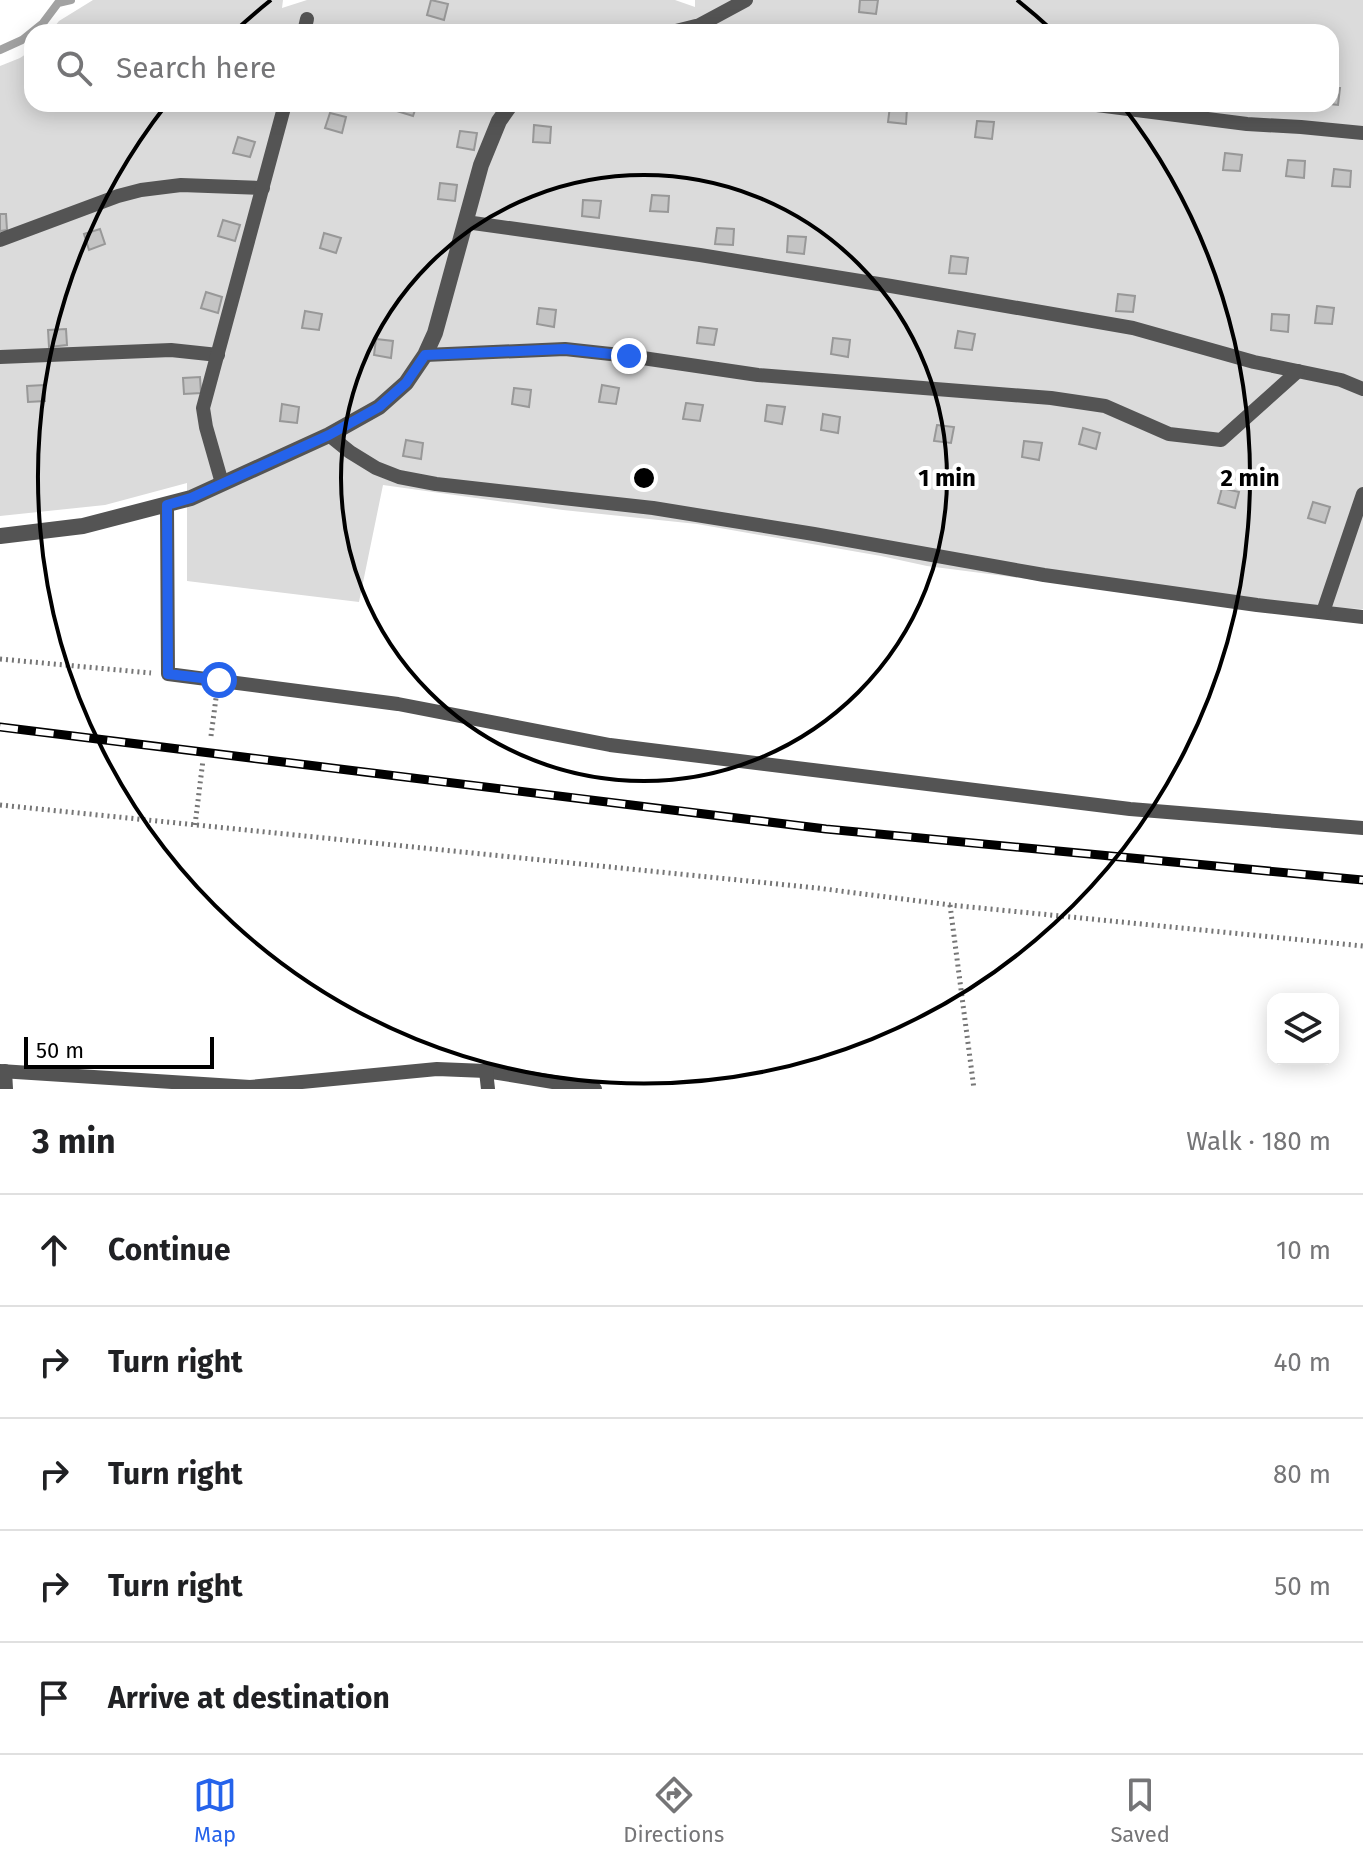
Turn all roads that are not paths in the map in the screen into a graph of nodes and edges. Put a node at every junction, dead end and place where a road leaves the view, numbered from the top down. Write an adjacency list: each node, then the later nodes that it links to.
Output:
1 (746, 0): 2 (lane)
2 (712, 24)
3 (283, 112): 7 (lane)
4 (505, 112): 8 (street)
5 (1152, 112): 6 (lane)
6 (1363, 133)
7 (263, 188): 9 (lane); 10 (lane)
8 (466, 222): 11 (street); 13 (lane)
9 (0, 240)
10 (218, 355): 12 (lane); 16 (lane)
11 (425, 355): 13 (lane); 15 (street)
12 (0, 357)
13 (1298, 371): 14 (lane)
14 (1363, 389)
15 (329, 435): 16 (street); 20 (lane)
16 (222, 483): 18 (street)
17 (1363, 494): 20 (lane)
18 (167, 505): 19 (street); 22 (lane)
19 (0, 536)
20 (1323, 612): 21 (lane)
21 (1363, 617)
22 (1363, 828)
23 (3, 1071): 25 (lane); 26 (lane)
24 (486, 1071): 25 (lane); 27 (lane); 28 (lane)
25 (250, 1088)
26 (6, 1089)
27 (488, 1089)
28 (595, 1089)

